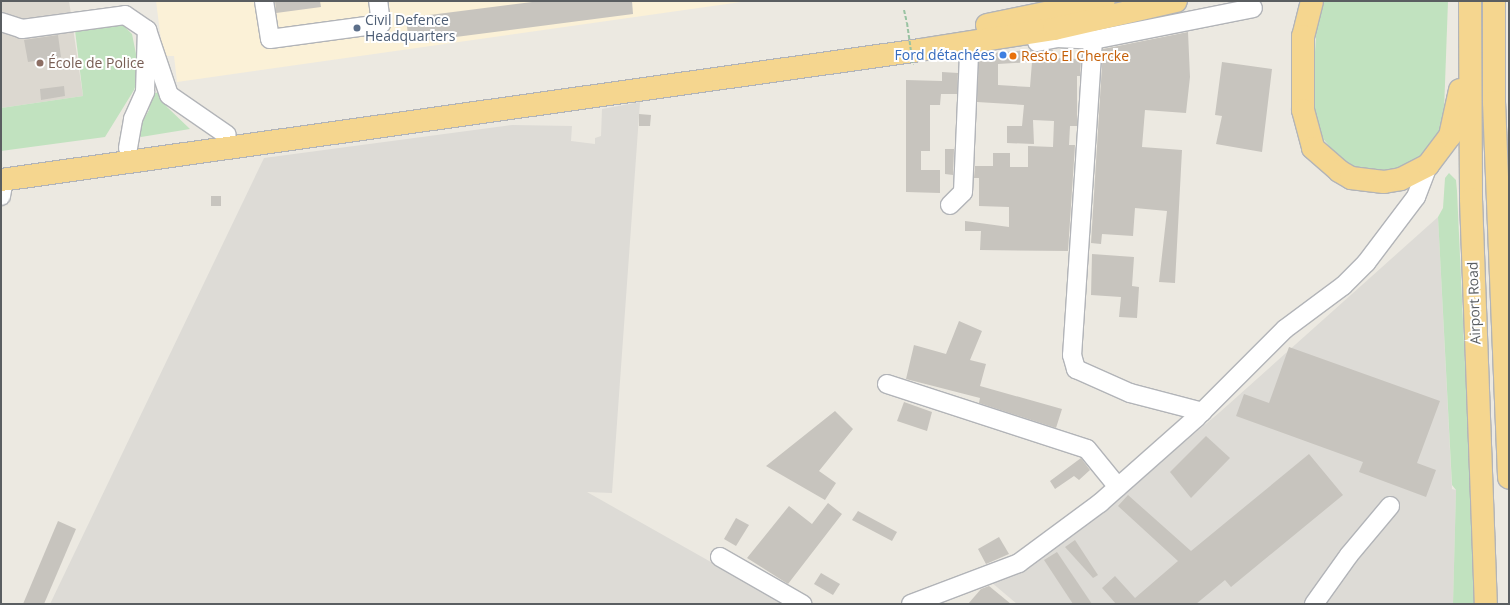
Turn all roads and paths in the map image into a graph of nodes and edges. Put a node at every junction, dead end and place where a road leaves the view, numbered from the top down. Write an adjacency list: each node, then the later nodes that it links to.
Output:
1 (264, 1): 2 (street)
2 (378, 1)
3 (1104, 1): 18 (highway)
4 (1176, 1): 16 (highway)
5 (1312, 1): 20 (highway)
6 (1465, 1): 20 (highway)
7 (1470, 1): 33 (highway, Airport Road)
8 (1494, 1): 23 (highway, Airport Road)
9 (1502, 1): 15 (highway)
10 (1253, 8): 14 (street)
11 (904, 10): 17 (path, bridge)
12 (1, 22): 13 (street)
13 (147, 30): 18 (street); 19 (street)
14 (1093, 40): 16 (street); 25 (street)
15 (1509, 48)
16 (962, 49): 19 (highway); 22 (street)
17 (913, 65)
18 (227, 135): 19 (highway)
19 (129, 156): 21 (highway)
20 (1428, 165): 25 (street)
21 (2, 180)
22 (950, 206)
23 (1507, 334): 26 (highway, Airport Road)
24 (887, 384): 27 (street)
25 (1203, 412): 27 (street)
26 (1509, 478)
27 (1118, 487): 31 (street)
28 (1390, 506): 32 (street)
29 (720, 558): 30 (street)
30 (802, 604)
31 (911, 604)
32 (1314, 604)
33 (1486, 604)

